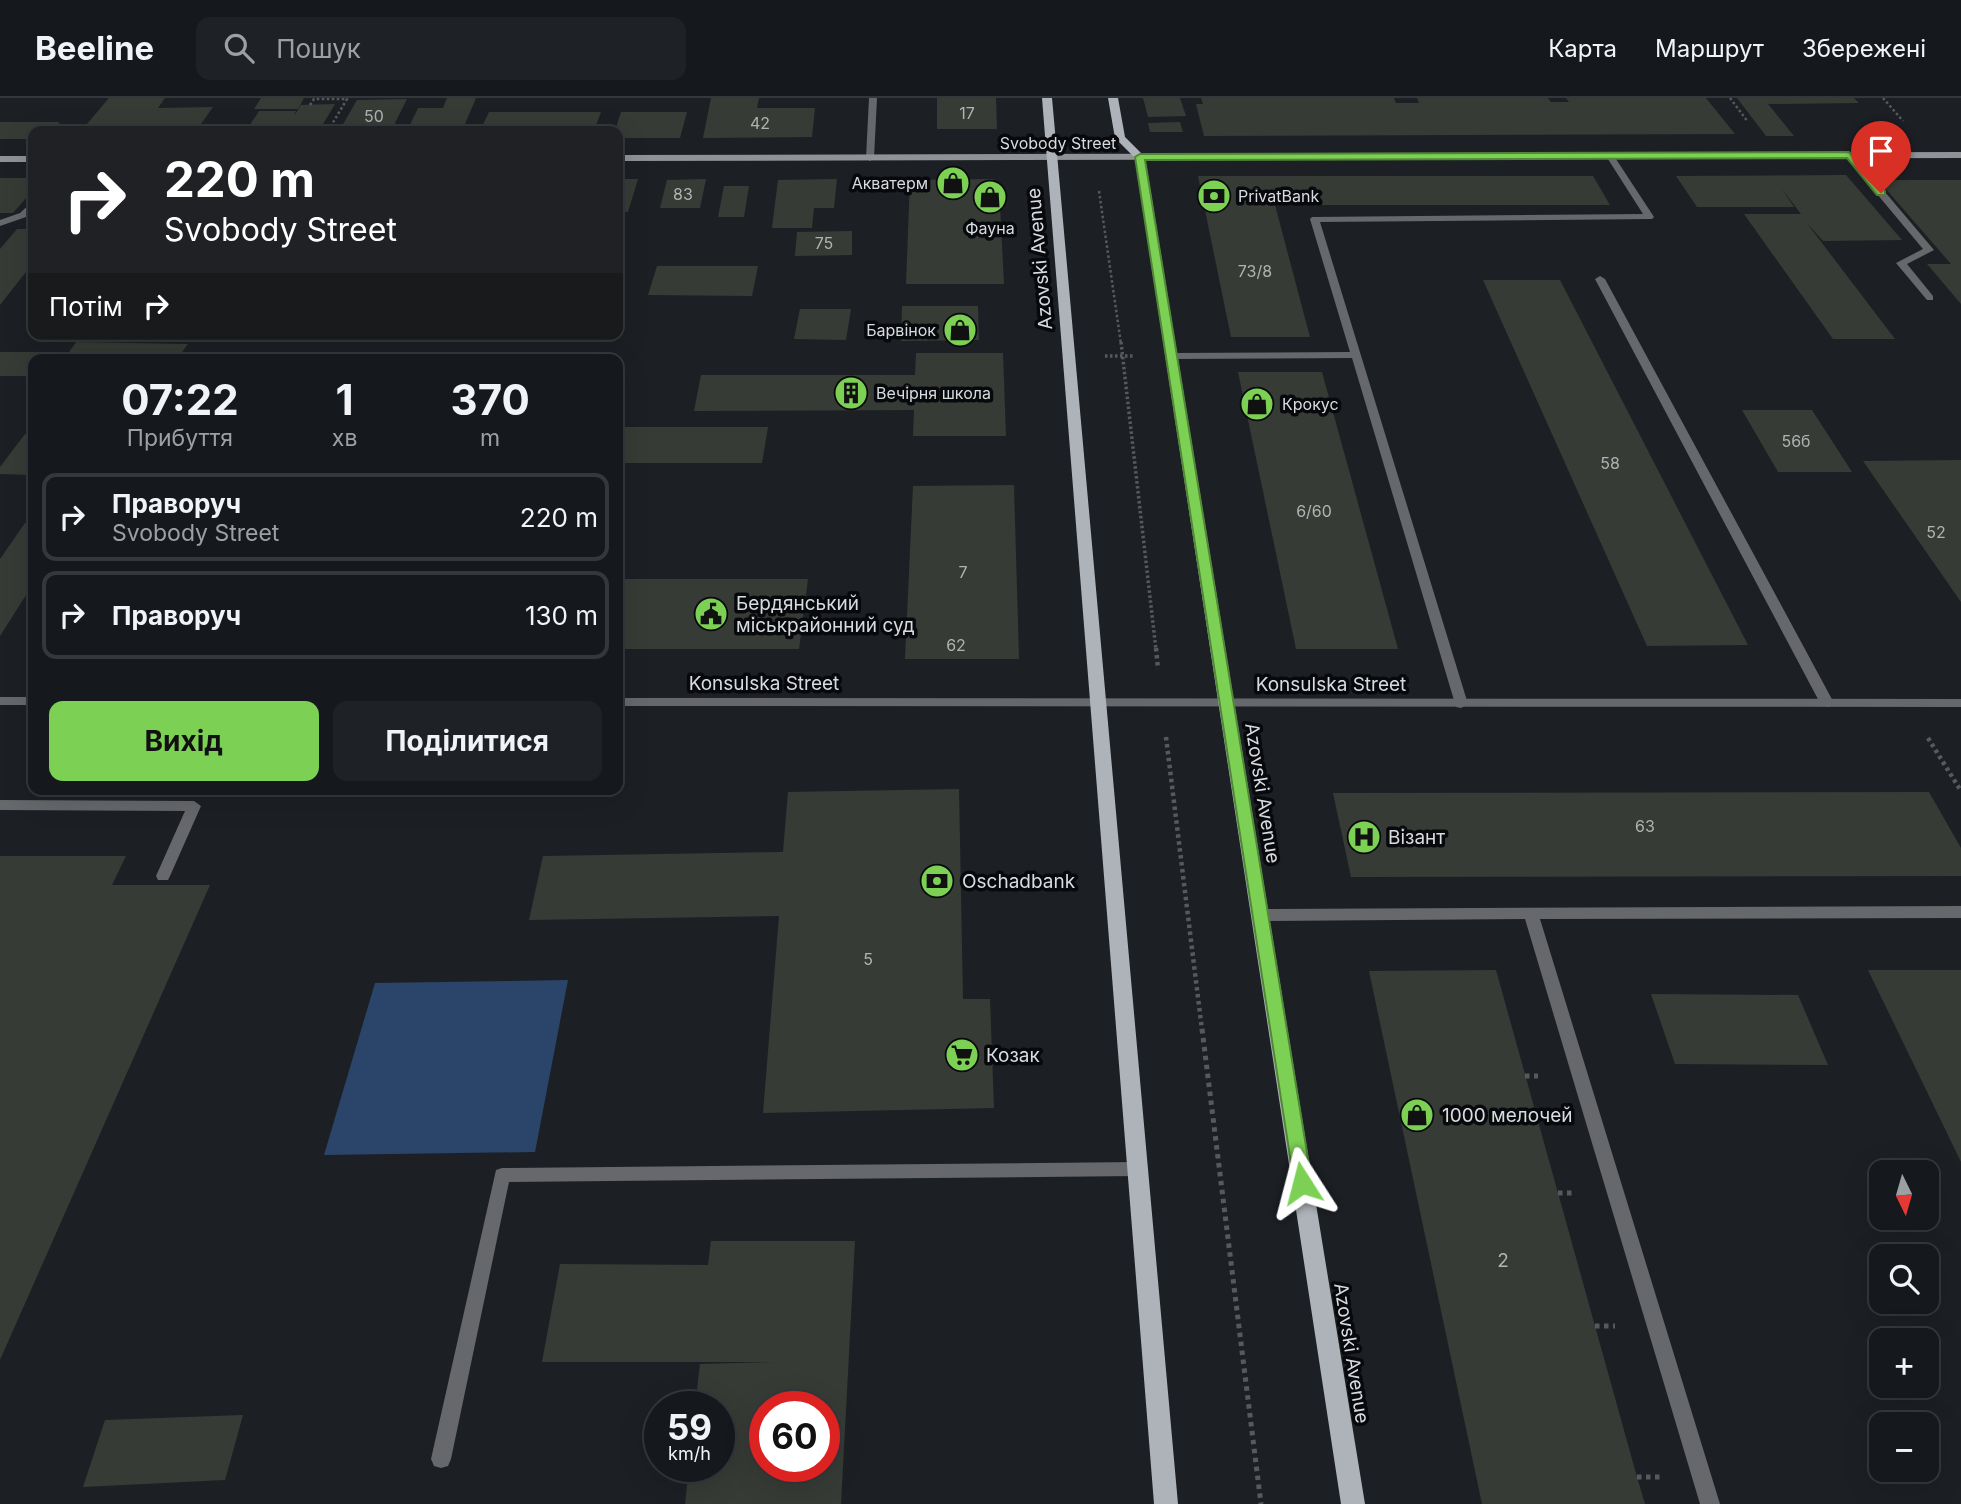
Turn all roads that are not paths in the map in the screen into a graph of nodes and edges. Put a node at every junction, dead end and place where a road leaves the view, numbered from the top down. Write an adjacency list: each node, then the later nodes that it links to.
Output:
1 (873, 98): 10 (street)
2 (1047, 98): 7 (main road, Azovski Avenue)
3 (1113, 98): 8 (main road)
4 (1849, 155): 5 (main road, Svobody Street); 6 (main road, Svobody Street); 16 (street)
5 (1961, 155)
6 (1610, 156): 8 (main road, Svobody Street); 17 (street)
7 (1054, 157): 8 (main road, Svobody Street); 10 (main road, Svobody Street); 22 (main road, Azovski Avenue)
8 (1140, 157): 18 (main road, Azovski Avenue)
9 (623, 158): 10 (main road, Svobody Street)
10 (870, 158)
11 (0, 159): 12 (main road)
12 (28, 159)
13 (28, 210): 14 (street)
14 (0, 223)
15 (1600, 279): 26 (street)
16 (1930, 298)
17 (1356, 355): 18 (street); 25 (street)
18 (1171, 356): 23 (main road, Azovski Avenue)
19 (0, 701): 20 (street)
20 (28, 701)
21 (623, 702): 22 (street, Konsulska Street)
22 (1099, 703): 23 (street, Konsulska Street); 32 (main road, Azovski Avenue)
23 (1225, 703): 25 (street, Konsulska Street); 31 (main road, Azovski Avenue)
24 (1961, 703): 26 (street, Konsulska Street)
25 (1461, 704): 26 (street, Konsulska Street)
26 (1827, 704)
27 (0, 804): 28 (street)
28 (163, 876)
29 (1961, 912): 30 (street)
30 (1531, 914): 31 (street); 36 (street)
31 (1259, 915): 35 (main road, Azovski Avenue)
32 (1139, 1169): 33 (street); 34 (main road, Azovski Avenue)
33 (440, 1459)
34 (1166, 1504)
35 (1353, 1504)
36 (1710, 1504)

